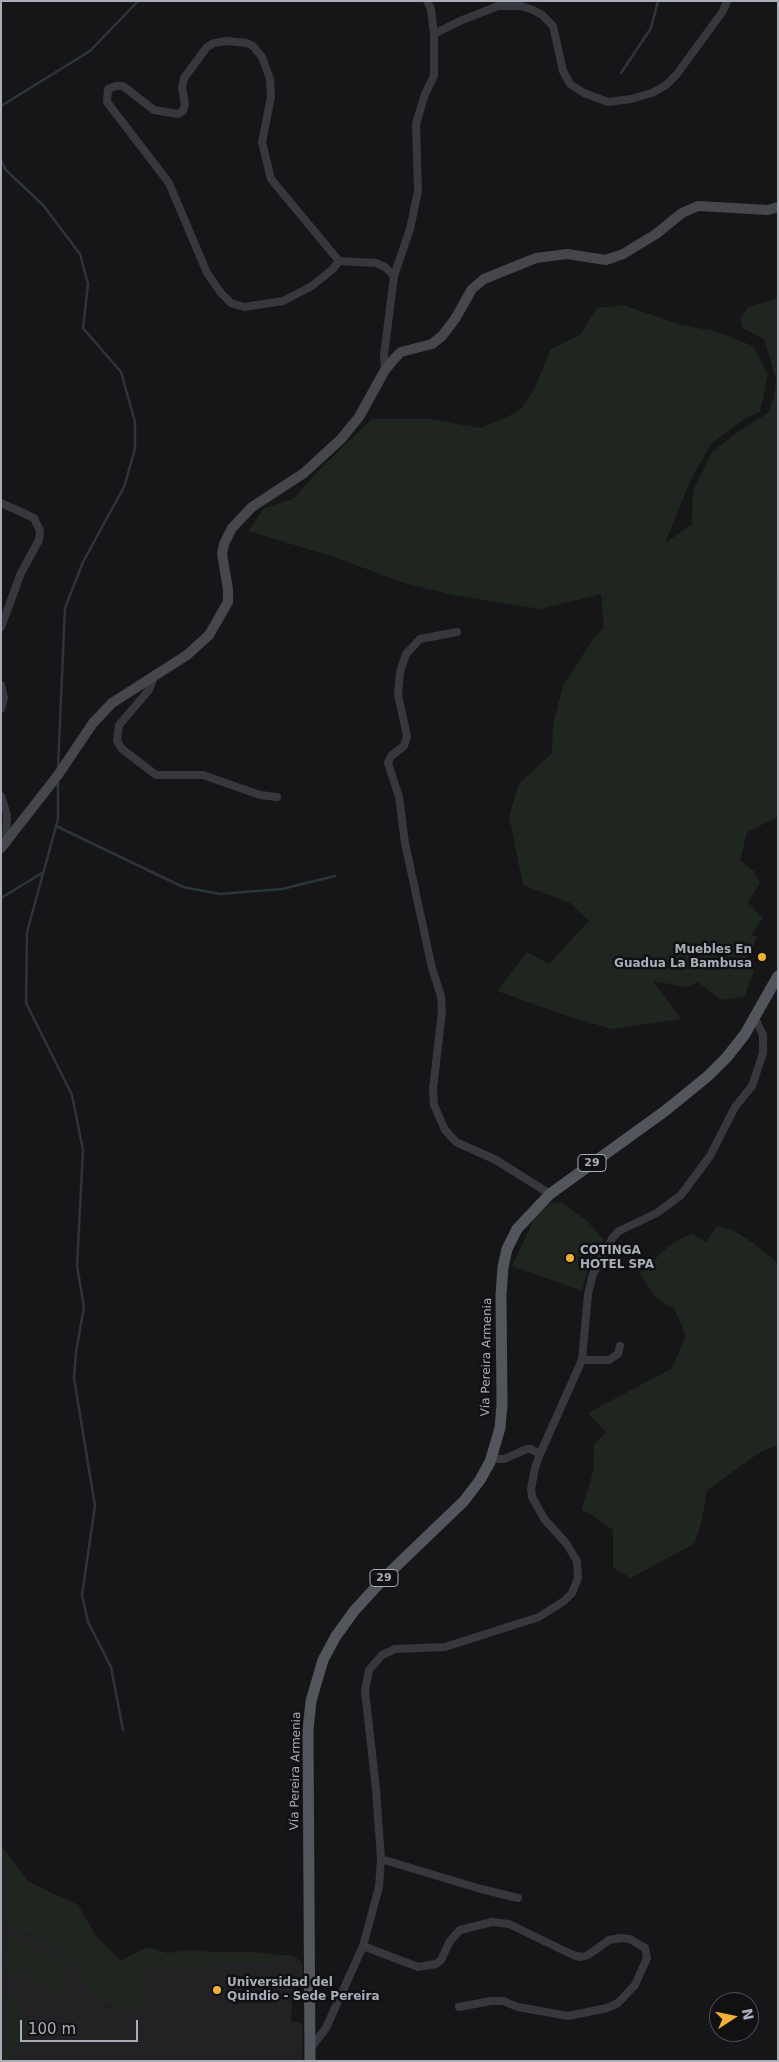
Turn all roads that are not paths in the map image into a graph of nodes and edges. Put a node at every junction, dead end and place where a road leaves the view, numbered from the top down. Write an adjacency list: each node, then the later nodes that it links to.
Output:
1 (426, 1): 3 (street)
2 (726, 1): 3 (street)
3 (434, 34): 6 (street)
4 (778, 207): 7 (street)
5 (339, 261): 5 (street); 6 (street)
6 (394, 276): 7 (street)
7 (385, 370): 11 (street)
8 (1, 503): 9 (street)
9 (1, 627)
10 (457, 632): 19 (street)
11 (155, 674): 15 (street); 16 (street)
12 (1, 685): 13 (street)
13 (1, 710)
14 (1, 796): 16 (street)
15 (278, 796)
16 (4, 845)
17 (778, 976): 18 (main road, Vía Pereira Armenia / 29)
18 (755, 1018): 19 (main road, Vía Pereira Armenia / 29); 21 (street)
19 (550, 1194): 23 (main road, Vía Pereira Armenia / 29)
20 (620, 1346): 21 (street)
21 (582, 1360): 22 (street)
22 (540, 1454): 23 (street); 24 (street)
23 (491, 1459): 28 (main road, Vía Pereira Armenia / 29)
24 (382, 1859): 25 (street); 26 (street)
25 (518, 1898)
26 (363, 1946): 27 (street); 28 (street)
27 (459, 2007)
28 (310, 2055)

